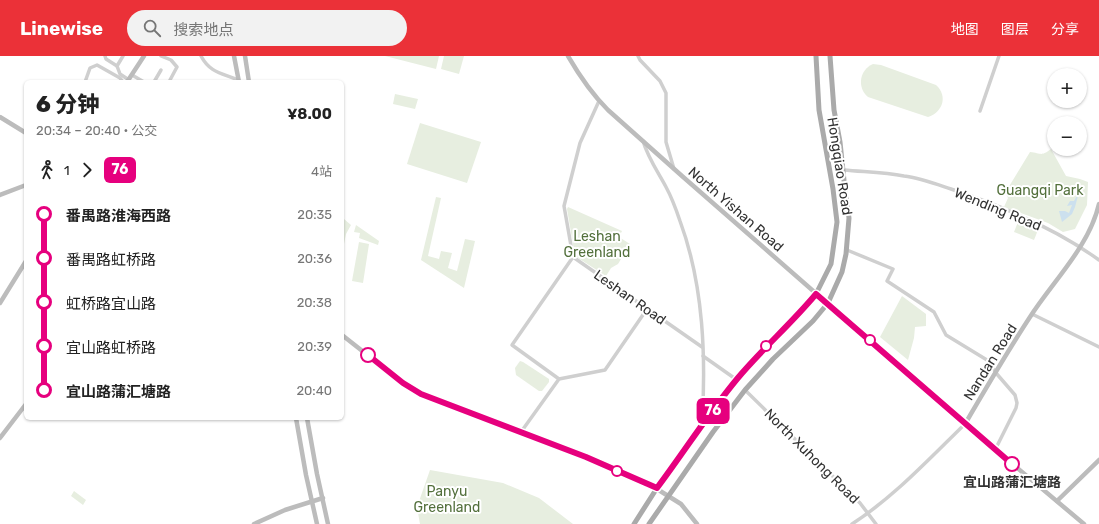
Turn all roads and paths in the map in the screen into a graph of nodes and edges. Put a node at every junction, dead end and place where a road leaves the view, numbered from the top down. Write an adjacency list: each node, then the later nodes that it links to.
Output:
1 (105, 56): 13 (street)
2 (122, 56): 13 (street)
3 (144, 56): 15 (street)
4 (161, 56): 22 (street)
5 (201, 56): 23 (street)
6 (234, 56): 24 (street)
7 (245, 56): 25 (street)
8 (568, 56): 26 (street, North Yishan Road)
9 (638, 56): 31 (street)
10 (816, 56): 41 (main road, Hongqiao Road)
11 (830, 56): 32 (main road, Hongqiao Road)
12 (999, 56): 27 (street)
13 (117, 66): 18 (street)
14 (161, 70): 21 (street)
15 (132, 75): 19 (street); 20 (street)
16 (85, 80): 17 (street)
17 (119, 80)
18 (127, 80)
19 (129, 80)
20 (138, 80)
21 (155, 80)
22 (170, 80)
23 (236, 80)
24 (238, 80)
25 (250, 80)
26 (599, 101): 30 (street, North Yishan Road); 38 (street)
27 (980, 111)
28 (0, 117): 29 (street)
29 (24, 132)
30 (643, 140): 31 (street, North Yishan Road); 47 (street)
31 (674, 169): 41 (street, North Yishan Road)
32 (844, 170): 36 (street, Wending Road); 37 (main road, Hongqiao Road)
33 (24, 186): 34 (street)
34 (0, 195)
35 (1099, 204): 36 (street, Nandan Road)
36 (1081, 247): 39 (street, Wending Road); 45 (street, Nandan Road)
37 (846, 250): 43 (main road, Hongqiao Road); 50 (street)
38 (573, 258): 44 (street, Leshan Road); 51 (street)
39 (1099, 260)
40 (24, 264): 42 (street)
41 (816, 294): 43 (street, North Yishan Road); 52 (main road, Hongqiao Road)
42 (0, 302)
43 (828, 303): 53 (main road, Hongqiao Road); 57 (street, North Yishan Road)
44 (647, 309): 47 (street, Leshan Road); 51 (street)
45 (1032, 314): 48 (street); 50 (street, Nandan Road)
46 (344, 337): 59 (street)
47 (702, 347): 49 (street)
48 (1099, 347)
49 (703, 356): 52 (street); 58 (street)
50 (996, 372): 57 (street, Nandan Road); 61 (street)
51 (558, 379): 59 (street)
52 (737, 380): 58 (main road, Hongqiao Road)
53 (745, 390): 64 (main road, Hongqiao Road); 68 (street, North Xuhong Road)
54 (24, 407): 60 (street)
55 (296, 420): 66 (street)
56 (307, 420): 65 (street)
57 (964, 424): 61 (street, North Yishan Road); 68 (street, Nandan Road)
58 (702, 426): 63 (main road, Hongqiao Road)
59 (521, 432): 63 (street)
60 (0, 438)
61 (995, 450): 67 (street, North Yishan Road)
62 (1099, 460): 67 (street)
63 (657, 488): 64 (street); 72 (main road, Hongqiao Road)
64 (669, 496): 73 (main road, Hongqiao Road); 74 (street)
65 (323, 498): 66 (street); 71 (street)
66 (312, 500): 69 (street); 70 (street)
67 (1057, 502): 77 (street, North Yishan Road)
68 (869, 513): 75 (street, Nandan Road); 76 (street, North Xuhong Road)
69 (254, 524)
70 (317, 524)
71 (328, 524)
72 (634, 524)
73 (649, 524)
74 (697, 524)
75 (852, 524)
76 (876, 524)
77 (1084, 524)

